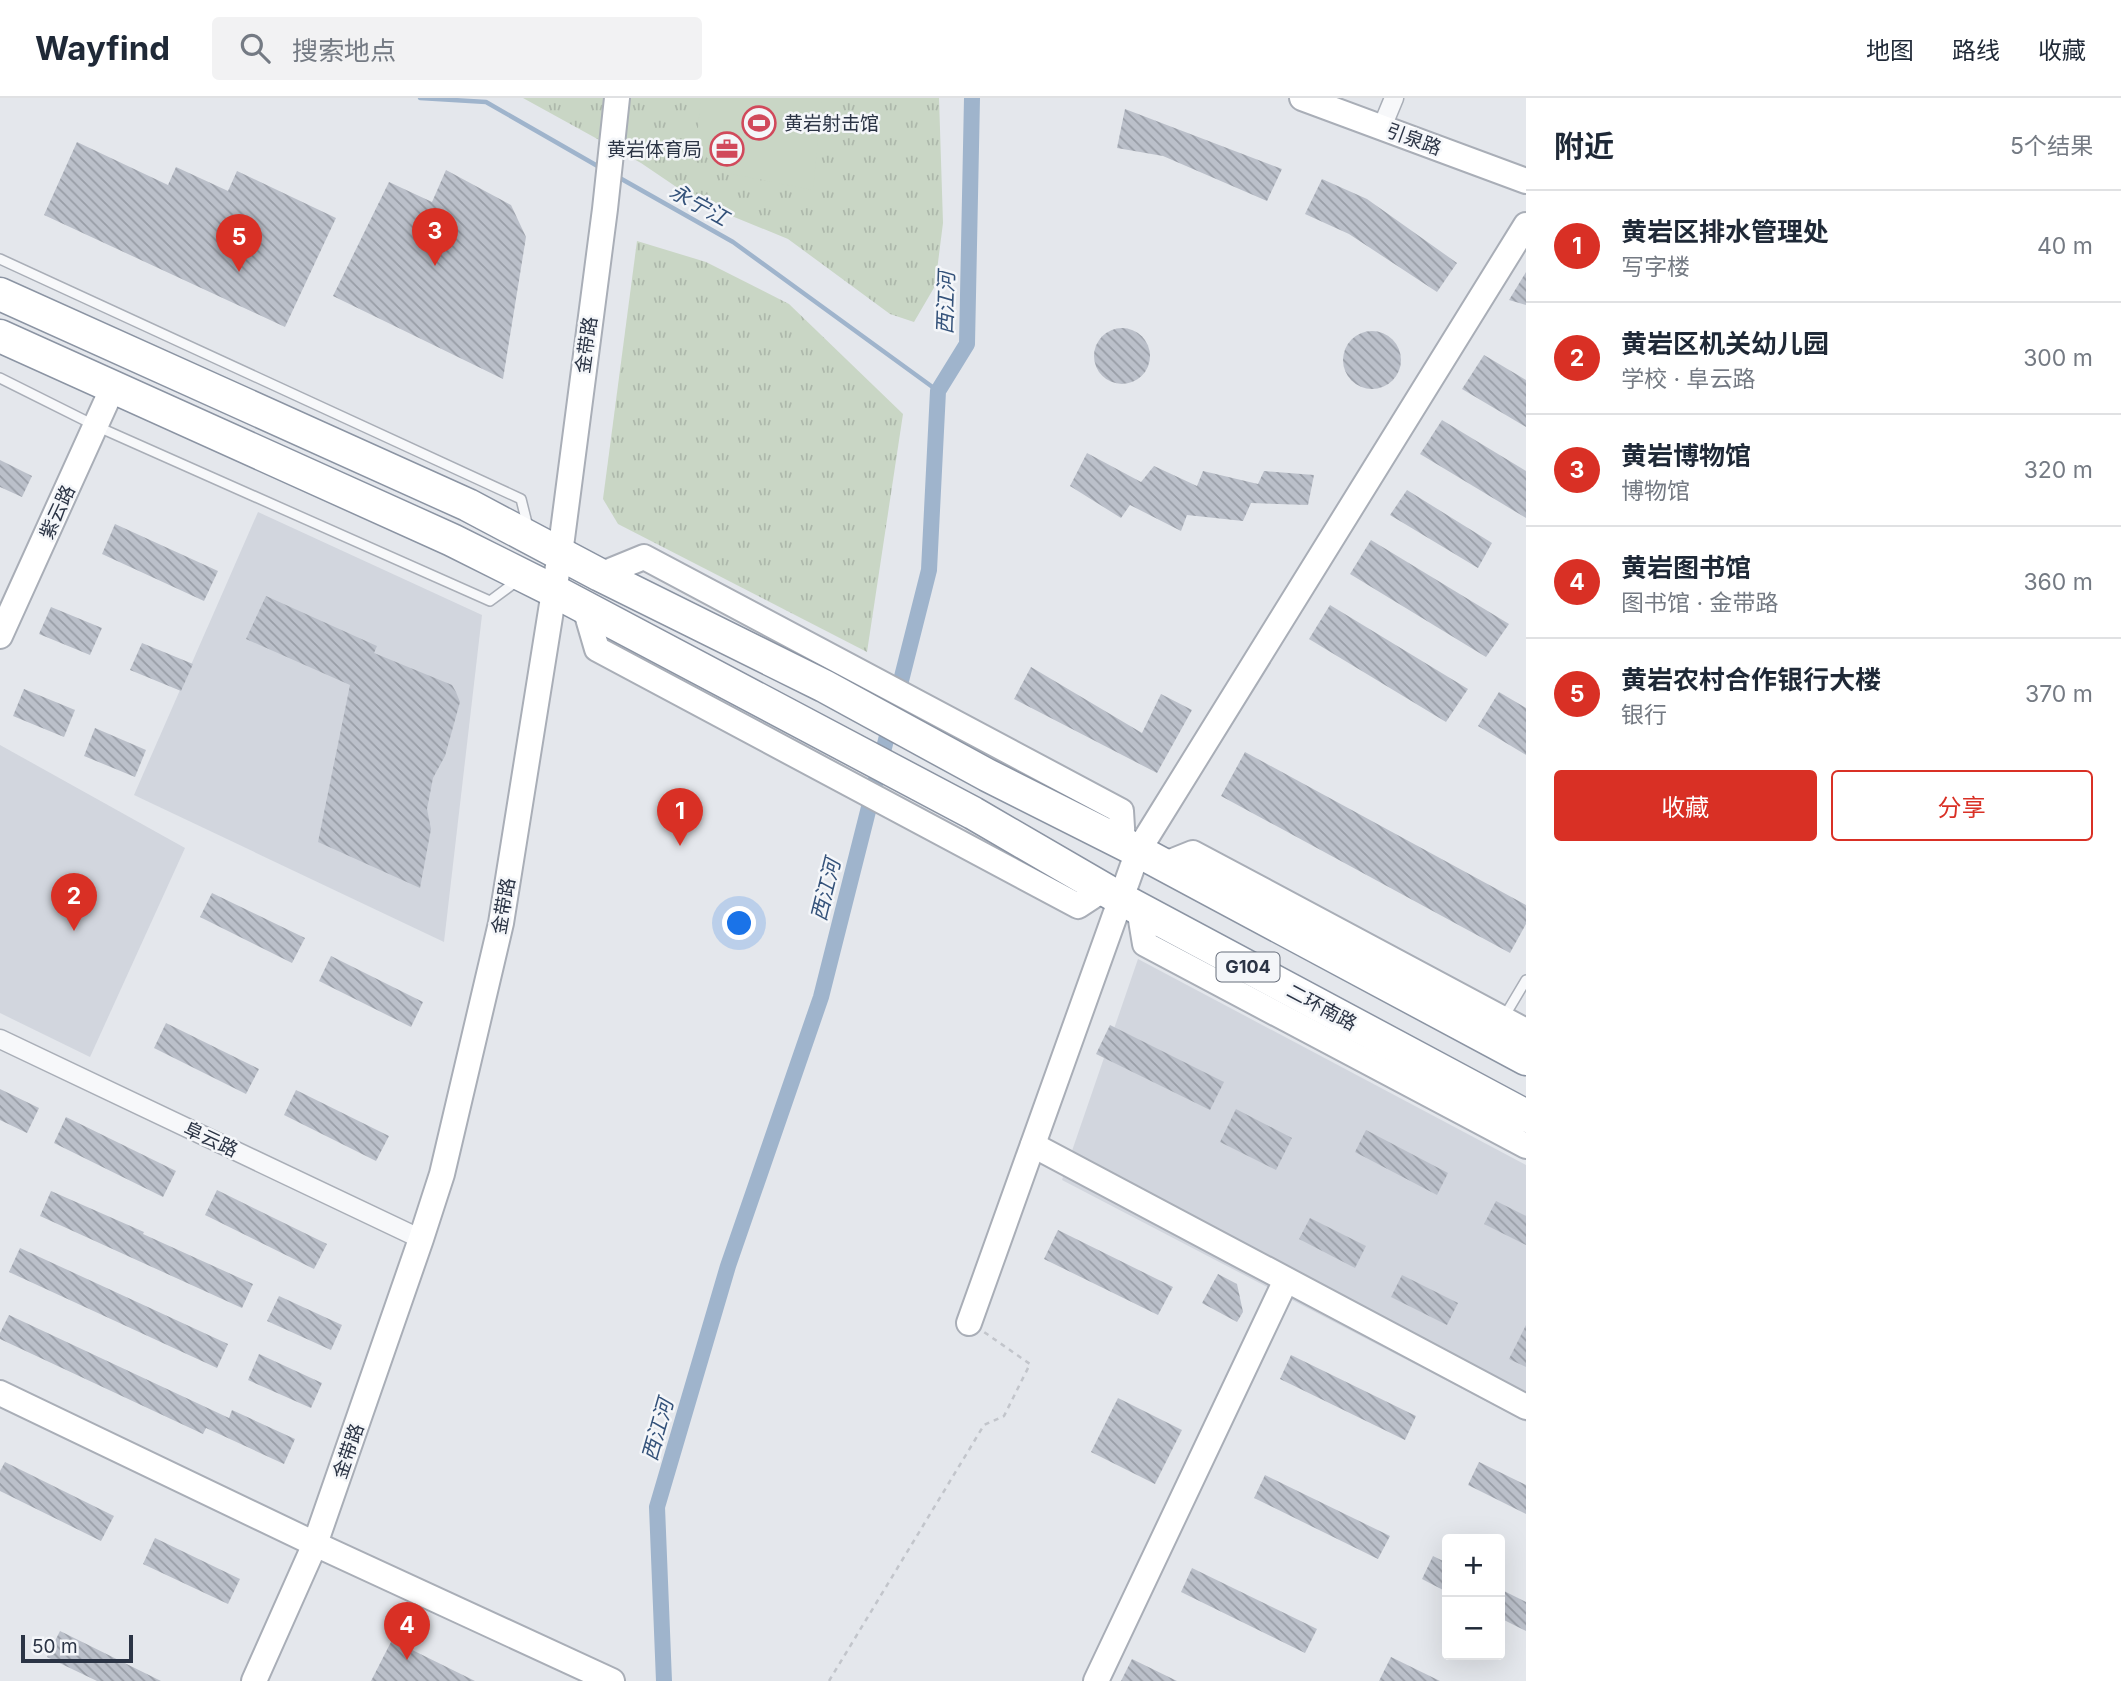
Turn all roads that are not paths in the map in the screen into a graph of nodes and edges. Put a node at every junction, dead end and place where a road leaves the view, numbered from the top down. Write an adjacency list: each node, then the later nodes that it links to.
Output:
1 (1302, 98): 4 (street, 引泉路)
2 (1394, 98): 4 (street)
3 (615, 110): 14 (street, 金带路)
4 (1382, 128): 5 (street, 引泉路)
5 (1526, 181)
6 (1526, 225): 20 (street)
7 (0, 259): 13 (lane)
8 (0, 294): 13 (highway)
9 (0, 336): 11 (highway, 二环南路)
10 (0, 377): 12 (lane)
11 (113, 387): 12 (street, 紫云路); 16 (highway, 二环南路)
12 (96, 426): 16 (lane); 19 (street, 紫云路)
13 (531, 538): 14 (highway)
14 (560, 554): 15 (highway); 17 (street, 金带路)
15 (600, 575): 20 (highway, G104); 20 (street)
16 (524, 576): 17 (highway, 二环南路)
17 (554, 591): 18 (highway, 二环南路); 30 (street, 金带路)
18 (585, 608): 21 (highway, 二环南路 / G104); 21 (street)
19 (0, 636)
20 (1142, 853): 21 (street); 23 (street); 26 (highway, G104)
21 (1121, 899): 27 (highway, 二环南路 / G104); 28 (street); 29 (street)
22 (1526, 980): 23 (lane)
23 (1503, 1019): 24 (street)
24 (1526, 1031)
25 (0, 1039): 30 (street, 阜云路)
26 (1526, 1059)
27 (1526, 1116)
28 (1033, 1145): 31 (street); 32 (street)
29 (1526, 1146)
30 (421, 1239): 35 (street, 金带路)
31 (1286, 1280): 34 (street); 38 (street)
32 (970, 1323)
33 (0, 1393): 35 (street)
34 (1526, 1407)
35 (315, 1544): 36 (street, 金带路); 37 (street)
36 (254, 1681)
37 (612, 1681)
38 (1096, 1681)

